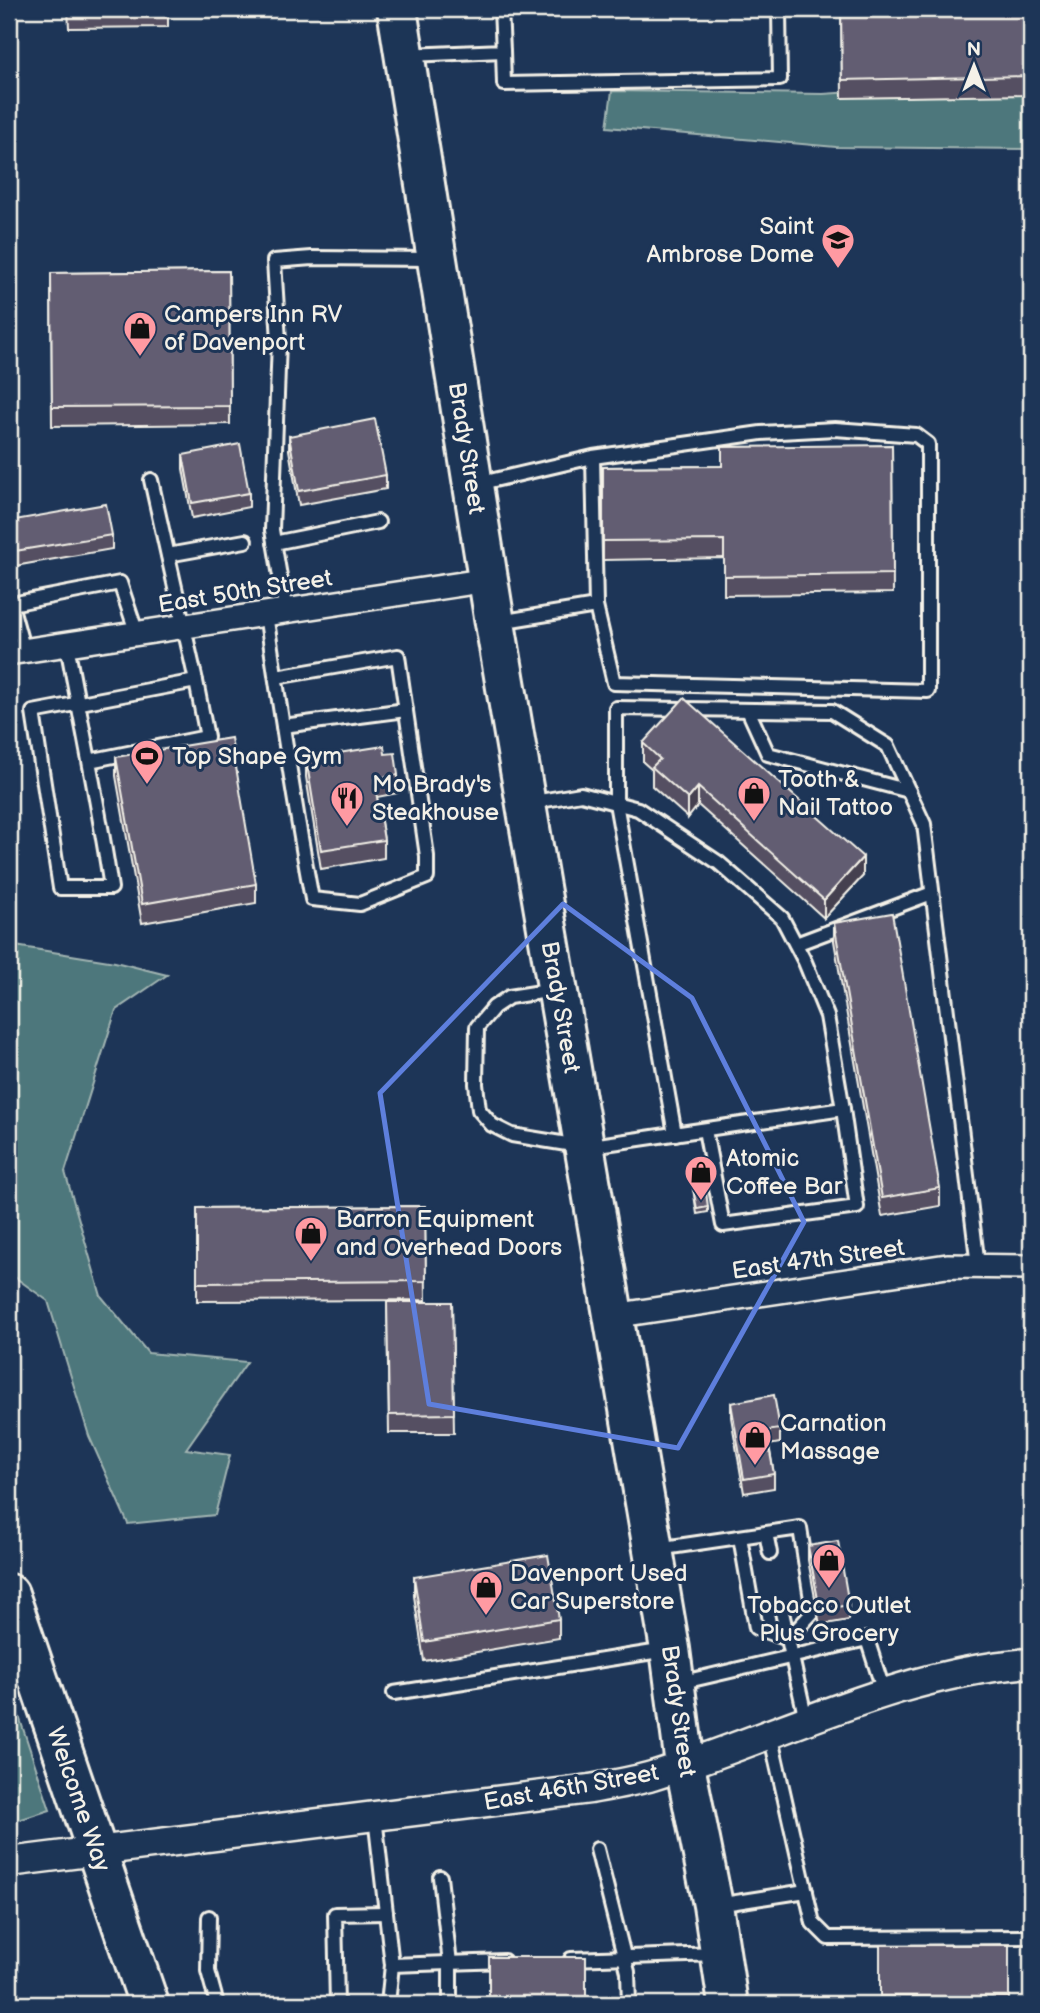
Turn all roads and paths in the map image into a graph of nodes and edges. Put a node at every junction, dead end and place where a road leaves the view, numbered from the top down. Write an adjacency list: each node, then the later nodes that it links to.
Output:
1 (397, 9): 5 (highway, Brady Street)
2 (501, 9): 4 (lane)
3 (779, 9): 4 (lane)
4 (503, 51): 5 (lane)
5 (405, 55): 6 (highway, Brady Street)
6 (436, 259): 9 (highway, Brady Street); 12 (lane)
7 (593, 457): 9 (lane); 15 (lane); 15 (lane)
8 (151, 480): 13 (lane)
9 (473, 485): 14 (highway, Brady Street)
10 (378, 522): 12 (lane)
11 (245, 541): 13 (lane)
12 (274, 543): 16 (lane)
13 (168, 555): 18 (lane)
14 (488, 580): 16 (street, East 50th Street); 17 (highway, Brady Street)
15 (596, 606): 17 (lane)
16 (276, 613): 18 (street, East 50th Street); 22 (lane)
17 (495, 623): 30 (highway, Brady Street)
18 (184, 627): 19 (street, East 50th Street); 23 (lane)
19 (136, 634): 20 (street, East 50th Street); 21 (lane)
20 (67, 645): 21 (street, East 50th Street); 24 (lane)
21 (16, 652)
22 (276, 677): 25 (lane); 27 (lane)
23 (196, 681): 24 (lane); 28 (lane)
24 (78, 703): 28 (lane); 28 (lane)
25 (405, 710): 27 (lane); 27 (lane)
26 (748, 710): 29 (lane); 29 (lane); 31 (lane)
27 (283, 726)
28 (89, 761)
29 (909, 791): 32 (lane)
30 (526, 803): 31 (lane); 34 (highway, Brady Street)
31 (616, 803): 33 (lane); 37 (lane)
32 (932, 893): 33 (lane); 39 (lane)
33 (796, 944): 35 (lane)
34 (558, 990): 38 (highway, Brady Street); 38 (lane)
35 (843, 1109): 36 (lane); 36 (lane)
36 (705, 1130): 37 (lane)
37 (675, 1134): 38 (lane)
38 (584, 1147): 41 (highway, Brady Street)
39 (978, 1266): 40 (street, East 47th Street); 41 (street, East 47th Street)
40 (1031, 1267)
41 (613, 1316): 44 (highway, Brady Street)
42 (766, 1533): 43 (lane); 45 (lane); 48 (lane)
43 (740, 1537): 44 (lane); 48 (lane)
44 (653, 1550): 51 (highway, Brady Street)
45 (770, 1553)
46 (9, 1594): 59 (highway, Welcome Way)
47 (782, 1612): 48 (lane)
48 (788, 1639): 49 (lane)
49 (791, 1657): 51 (lane); 52 (lane); 54 (lane)
50 (1031, 1663): 52 (street, East 46th Street)
51 (673, 1666): 53 (lane); 56 (highway, Brady Street)
52 (884, 1692): 54 (street, East 46th Street)
53 (394, 1693)
54 (806, 1720): 55 (street, East 46th Street)
55 (770, 1733): 56 (street, East 46th Street); 62 (lane)
56 (685, 1765): 57 (street, East 46th Street); 63 (highway, Brady Street)
57 (375, 1817): 59 (street, East 46th Street); 64 (lane)
58 (597, 1849): 68 (lane)
59 (97, 1852): 60 (street, East 46th Street); 73 (highway, Welcome Way)
60 (9, 1862)
61 (440, 1877): 71 (lane)
62 (806, 1891): 63 (lane); 66 (lane)
63 (713, 1906): 67 (highway, Brady Street)
64 (386, 1913): 72 (lane); 75 (lane)
65 (209, 1917): 74 (lane)
66 (1031, 1937)
67 (721, 1954): 68 (lane); 79 (highway, Brady Street)
68 (623, 1957): 69 (lane); 78 (lane)
69 (556, 1959)
70 (516, 1961): 71 (lane)
71 (450, 1963): 72 (lane); 77 (lane)
72 (392, 1965): 76 (lane)
73 (149, 2004)
74 (217, 2004)
75 (337, 2004)
76 (388, 2004)
77 (450, 2004)
78 (629, 2004)
79 (728, 2004)

